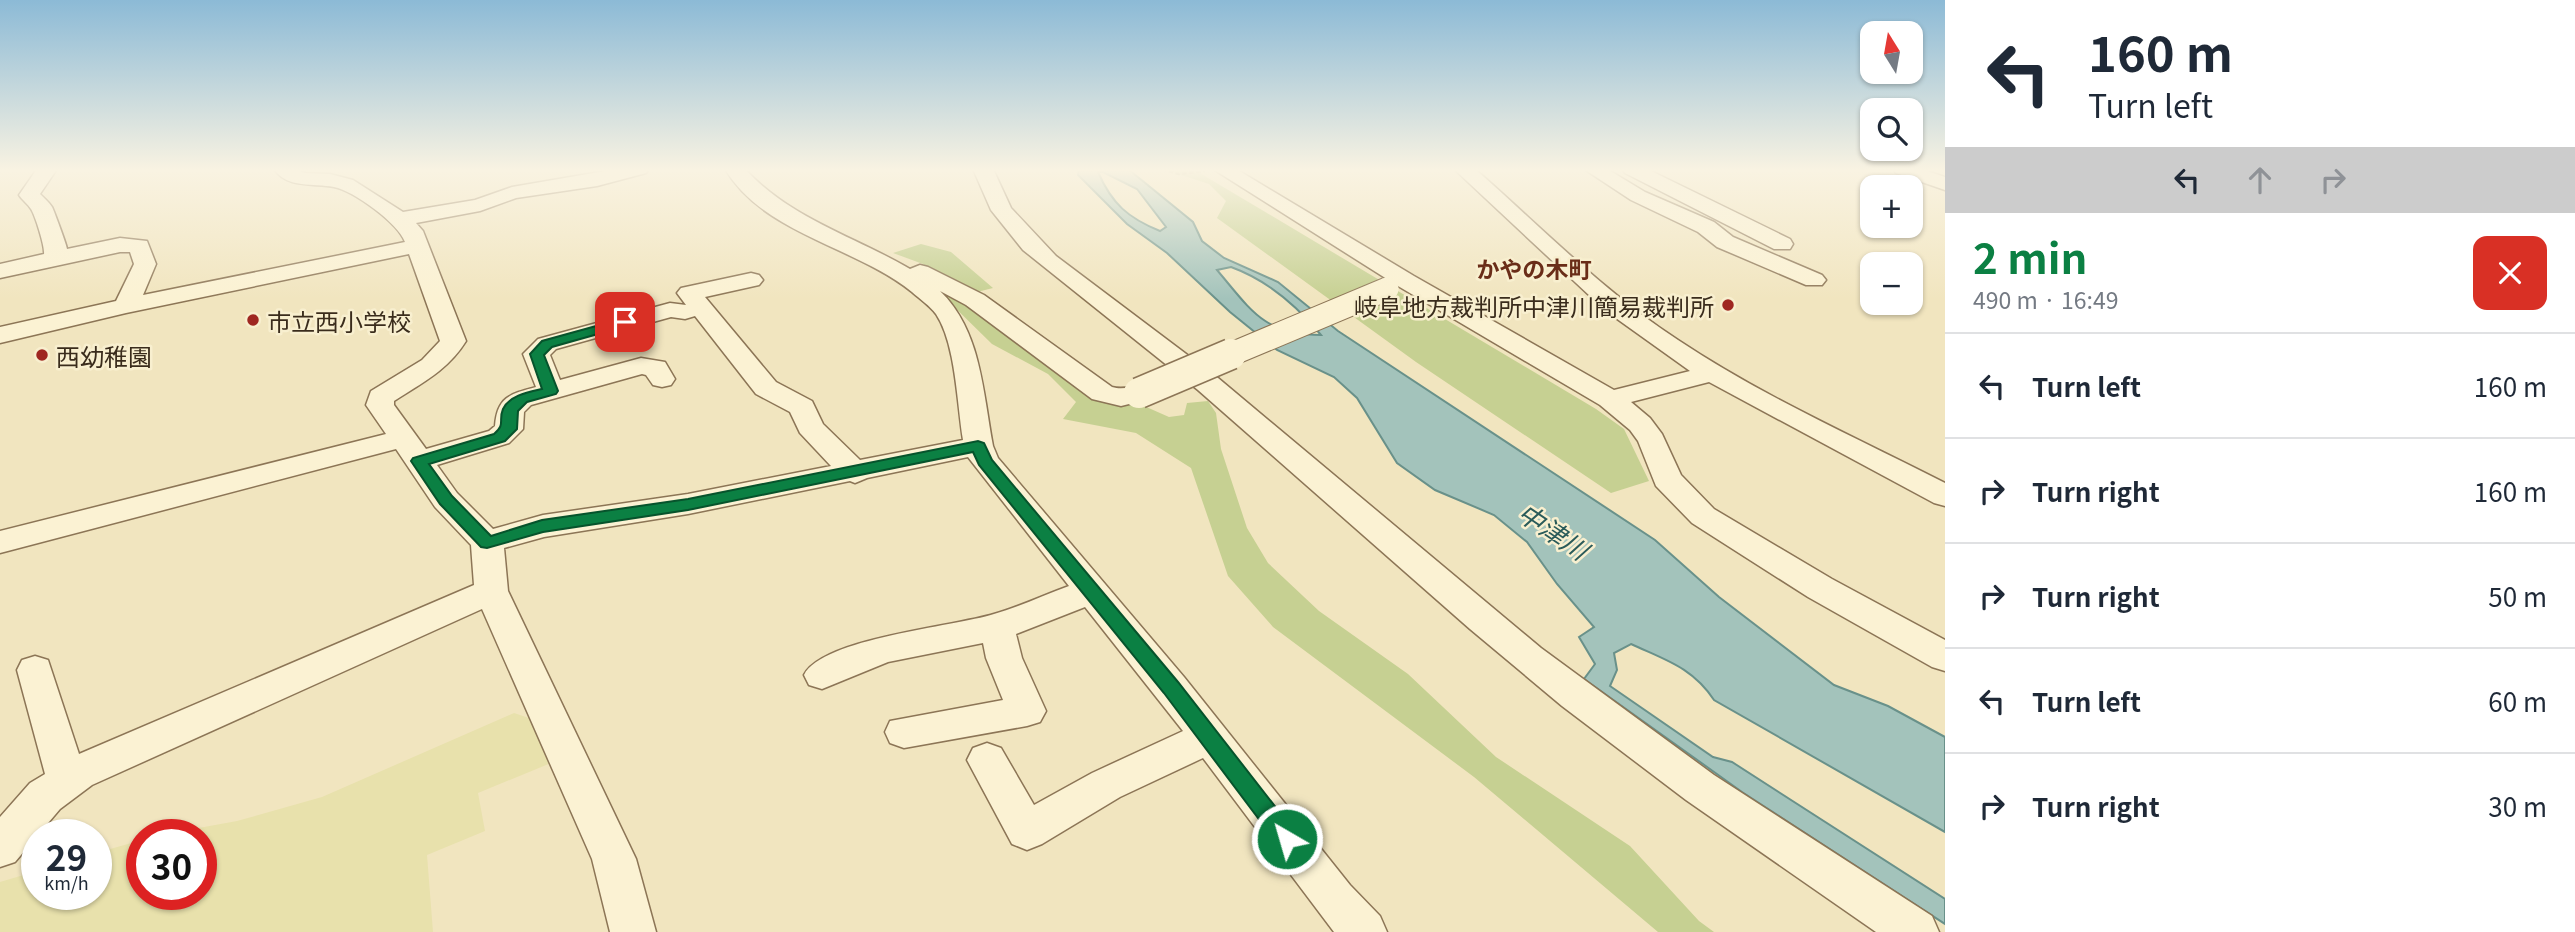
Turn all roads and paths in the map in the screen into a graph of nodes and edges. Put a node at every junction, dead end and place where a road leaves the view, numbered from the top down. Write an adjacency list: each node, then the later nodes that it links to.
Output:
1 (43, 212): 13 (street)
2 (390, 212): 10 (street)
3 (437, 212): 10 (street)
4 (785, 212): 14 (street)
5 (1005, 212): 47 (street)
6 (1288, 212): 18 (street)
7 (1513, 212): 23 (street)
8 (1674, 212): 17 (street)
9 (1719, 212): 11 (street)
10 (400, 219): 12 (street)
11 (1782, 244)
12 (418, 246): 19 (street); 29 (street)
13 (55, 258): 15 (street); 19 (street)
14 (896, 267): 18 (street, bridge); 28 (street)
15 (0, 271)
16 (751, 280): 30 (street)
17 (1814, 280)
18 (1396, 285): 27 (street)
19 (126, 306): 21 (street)
20 (685, 312): 22 (street)
21 (0, 335)
22 (581, 335): 24 (street); 26 (street)
23 (1713, 373): 27 (street); 31 (street)
24 (606, 376): 25 (street); 26 (street)
25 (662, 379)
26 (551, 391): 29 (street)
27 (1610, 398): 37 (street)
28 (978, 446): 30 (street); 35 (street)
29 (412, 450): 32 (street); 33 (street)
30 (855, 472): 33 (street)
31 (1945, 496)
32 (0, 542)
33 (487, 542): 34 (street)
34 (491, 590): 43 (street); 45 (street)
35 (1091, 590): 36 (street); 41 (street)
36 (997, 627): 39 (street); 40 (street)
37 (1945, 657)
38 (35, 670): 43 (street)
39 (822, 675)
40 (904, 732)
41 (1209, 737): 42 (street); 46 (street)
42 (987, 760)
43 (67, 781): 44 (street)
44 (0, 848)
45 (633, 932)
46 (1364, 932)
47 (1916, 932)

